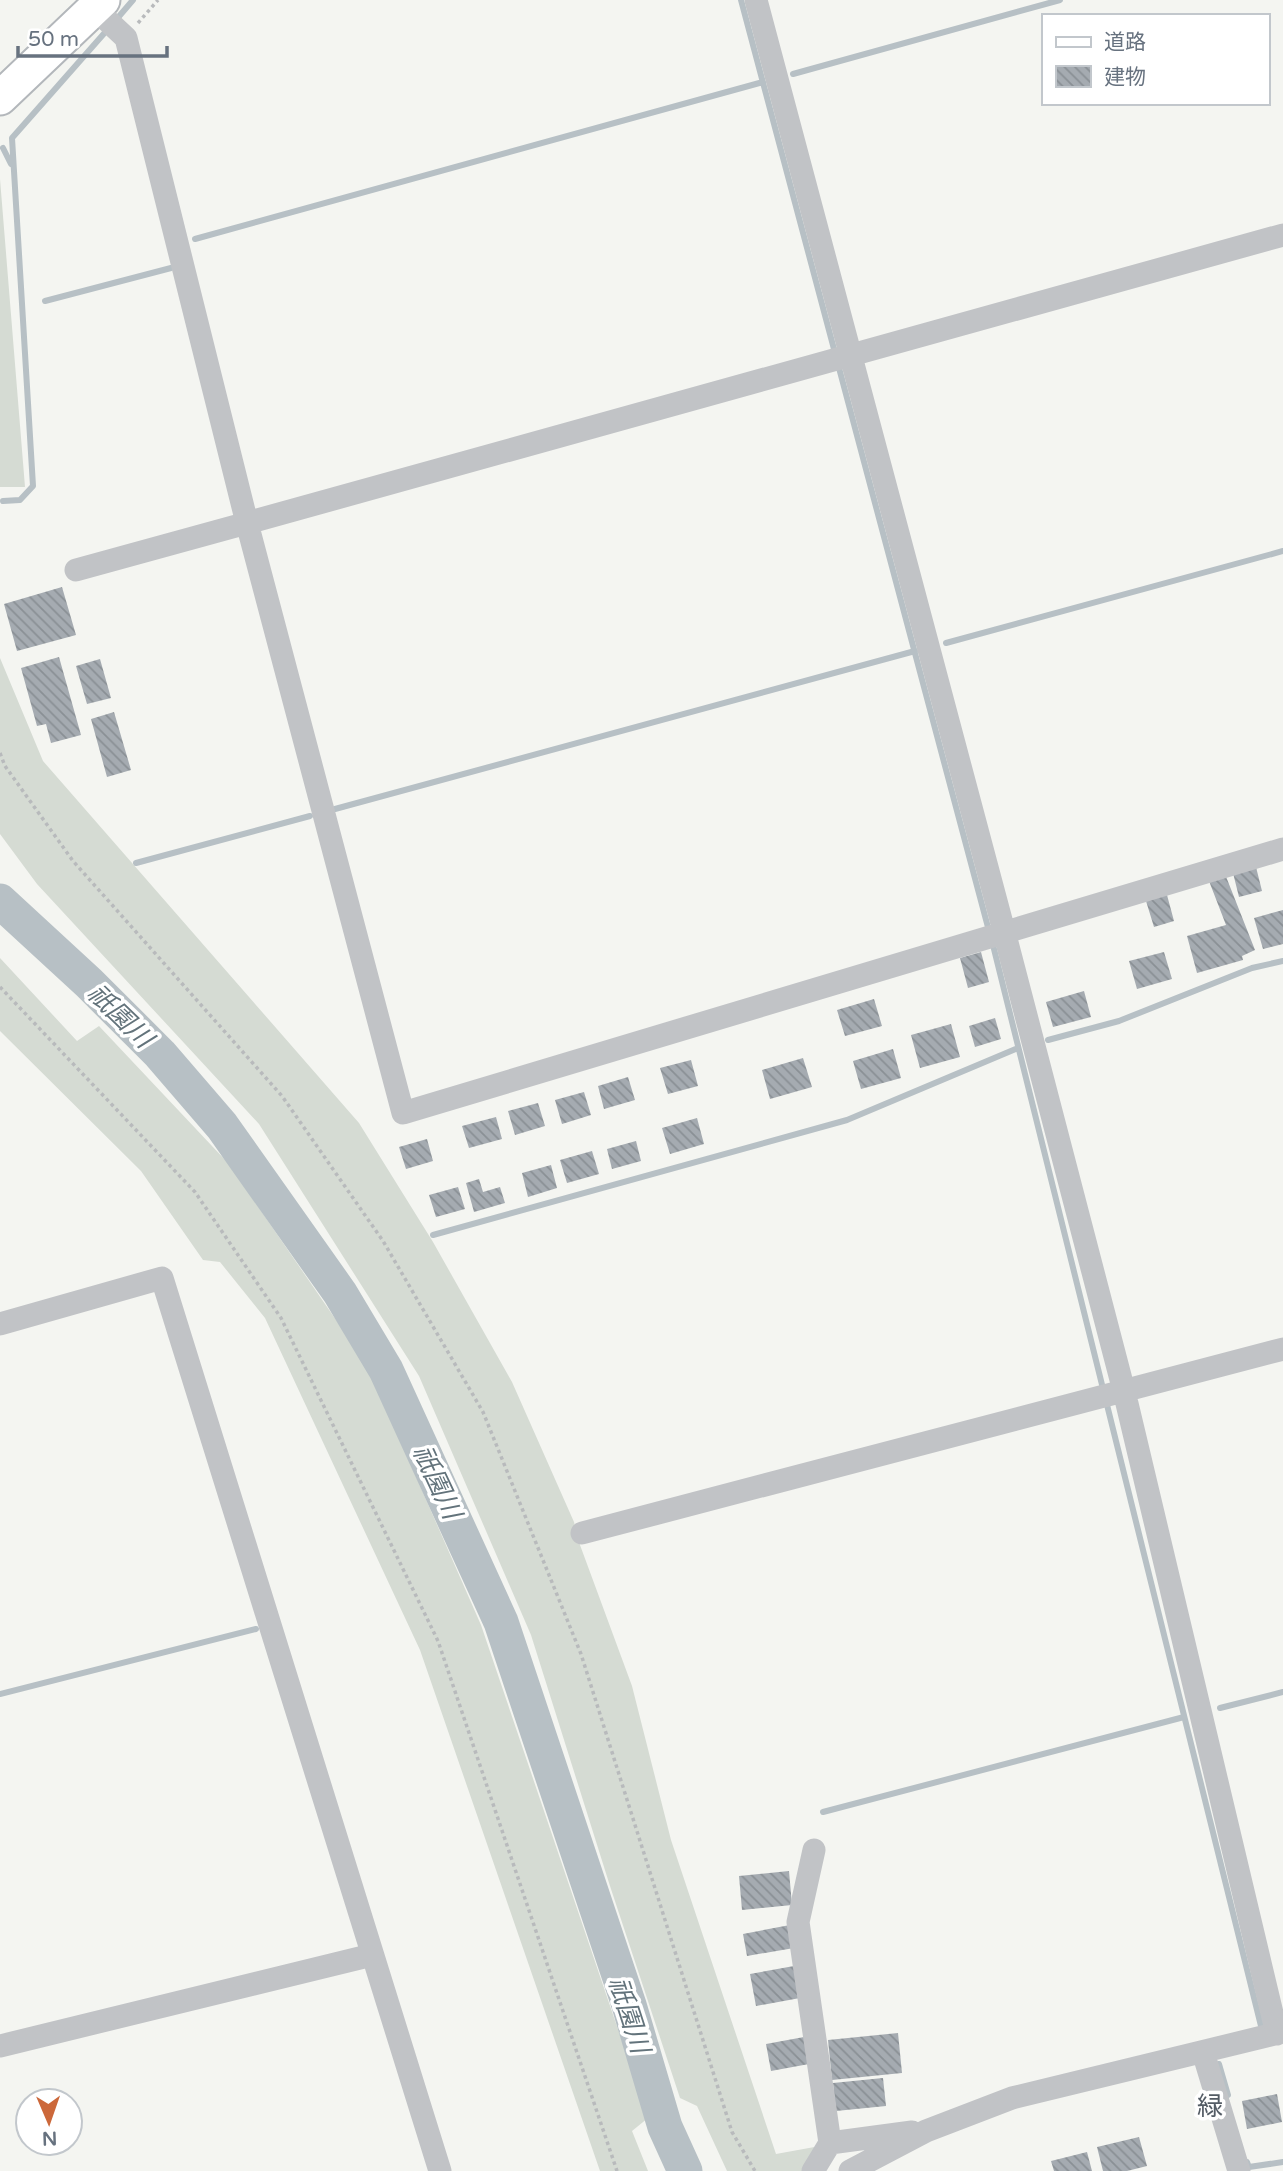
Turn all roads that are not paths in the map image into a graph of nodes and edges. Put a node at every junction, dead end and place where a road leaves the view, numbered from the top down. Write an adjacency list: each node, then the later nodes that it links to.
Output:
1 (756, 0): 5 (street)
2 (99, 4): 3 (main road); 6 (street)
3 (0, 98)
4 (1283, 235): 5 (street)
5 (851, 355): 6 (street); 9 (street)
6 (247, 523): 7 (street); 9 (street)
7 (76, 570)
8 (1283, 849): 9 (street)
9 (993, 934): 12 (street)
10 (0, 1324): 15 (street)
11 (1283, 1349): 12 (street)
12 (1124, 1391): 13 (street); 16 (street)
13 (582, 1533)
14 (814, 1850): 20 (street)
15 (372, 1955): 17 (street); 21 (street)
16 (1280, 2033): 18 (street)
17 (0, 2046)
18 (1203, 2052): 19 (street); 24 (street)
19 (926, 2131): 20 (street); 23 (street)
20 (830, 2143): 22 (street)
21 (440, 2171)
22 (813, 2171)
23 (850, 2171)
24 (1239, 2171)

